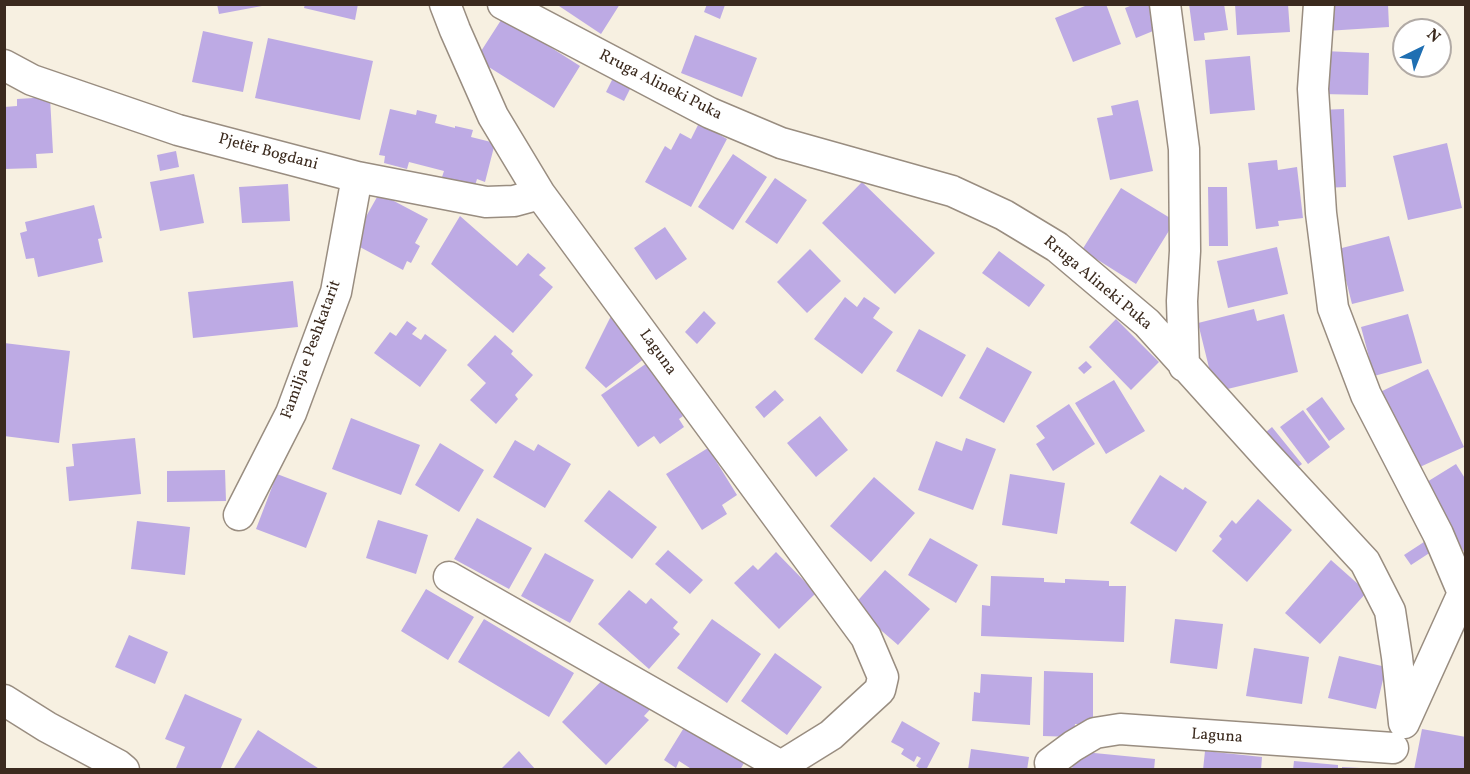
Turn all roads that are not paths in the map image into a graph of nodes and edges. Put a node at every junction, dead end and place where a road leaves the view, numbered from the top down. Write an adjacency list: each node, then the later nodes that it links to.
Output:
1 (445, 4): 7 (street, Laguna)
2 (503, 4): 8 (street, Rruga Alineki Puka)
3 (1165, 4): 8 (street)
4 (1319, 4): 11 (street)
5 (4, 65): 6 (street, Pjetër Bogdani)
6 (357, 177): 7 (street, Pjetër Bogdani); 9 (street, Familja e Peshkatarit)
7 (540, 194): 15 (street, Laguna)
8 (1184, 366): 13 (street, Rruga Alineki Puka)
9 (239, 515)
10 (449, 577): 15 (street)
11 (1464, 592): 13 (street)
12 (4, 700): 16 (street)
13 (1398, 747): 14 (street, Laguna)
14 (1050, 763)
15 (780, 768)
16 (124, 770)

